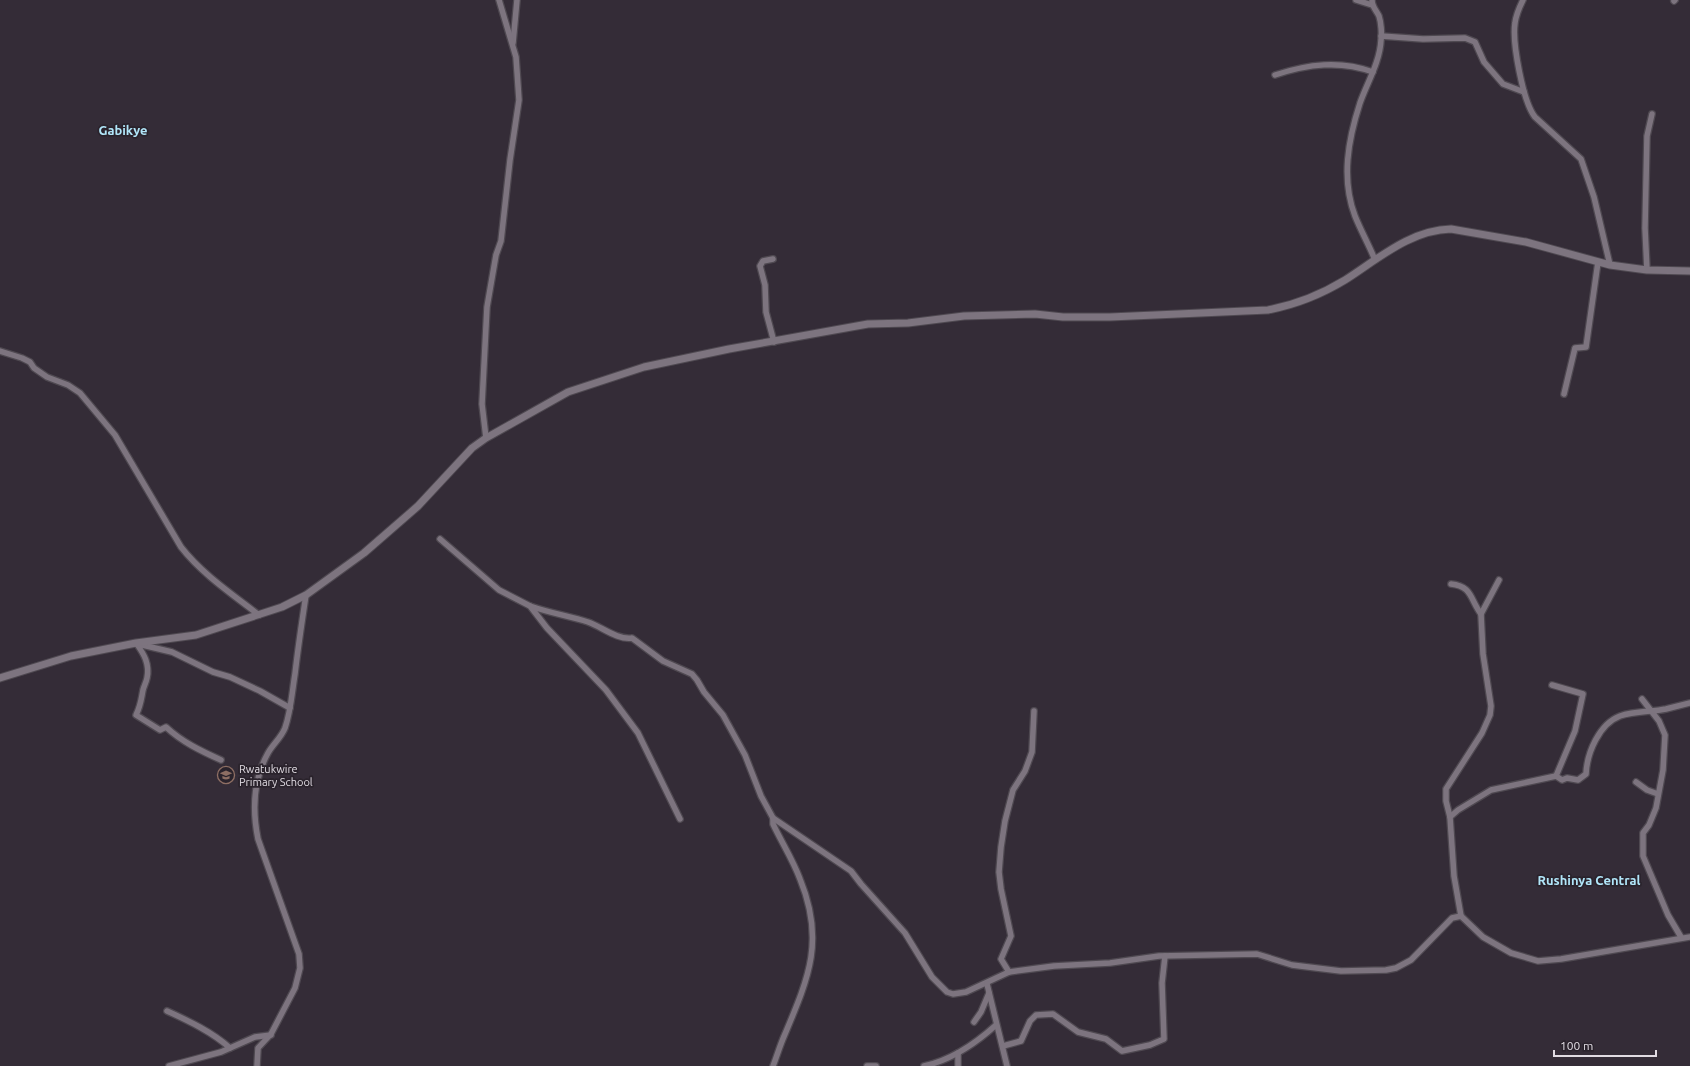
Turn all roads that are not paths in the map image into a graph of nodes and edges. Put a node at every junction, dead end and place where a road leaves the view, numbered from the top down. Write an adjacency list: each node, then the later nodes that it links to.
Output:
1 (499, 0): 7 (street)
2 (517, 0): 7 (street)
3 (1356, 0): 5 (street)
4 (1523, 0): 10 (street)
5 (1372, 3): 6 (street)
6 (1381, 36): 8 (street); 10 (street)
7 (513, 47): 21 (street)
8 (1373, 72): 9 (street); 13 (street)
9 (1275, 75)
10 (1524, 92): 15 (street)
11 (1652, 114): 16 (street)
12 (773, 259): 18 (street)
13 (1375, 260): 14 (street); 18 (street)
14 (1598, 262): 15 (street); 20 (street)
15 (1610, 265): 16 (street)
16 (1647, 270): 17 (street)
17 (1690, 270)
18 (774, 342): 21 (street)
19 (0, 351): 28 (street)
20 (1564, 394)
21 (486, 438): 25 (street)
22 (440, 539): 26 (street)
23 (1499, 580): 27 (street)
24 (1450, 584): 27 (street)
25 (306, 595): 28 (street); 34 (street)
26 (530, 606): 42 (street); 43 (street)
27 (1481, 614): 41 (street)
28 (259, 615): 29 (street)
29 (136, 643): 30 (street); 34 (street); 37 (street)
30 (0, 678)
31 (1552, 686): 38 (street)
32 (1642, 699): 35 (street)
33 (1690, 703): 35 (street)
34 (290, 708): 54 (street)
35 (1652, 710): 38 (street); 40 (street)
36 (1034, 711): 48 (street)
37 (221, 760)
38 (1556, 776): 41 (street)
39 (1636, 782): 40 (street)
40 (1658, 794): 46 (street)
41 (1450, 817): 44 (street)
42 (773, 818): 49 (street); 60 (street)
43 (680, 819)
44 (1461, 916): 46 (street); 47 (street)
45 (1690, 937): 46 (street)
46 (1681, 938)
47 (1166, 956): 48 (street); 55 (street)
48 (1010, 972): 49 (street)
49 (987, 984): 50 (street)
50 (989, 993): 52 (street); 53 (street)
51 (167, 1011): 56 (street)
52 (974, 1022)
53 (996, 1025): 55 (street); 57 (street)
54 (271, 1034): 56 (street); 59 (street)
55 (1003, 1046): 65 (street)
56 (230, 1048): 58 (street)
57 (958, 1053): 63 (street); 64 (street)
58 (169, 1066)
59 (257, 1066)
60 (773, 1066)
61 (867, 1066): 62 (street)
62 (876, 1066)
63 (924, 1066)
64 (958, 1066)
65 (1007, 1066)

